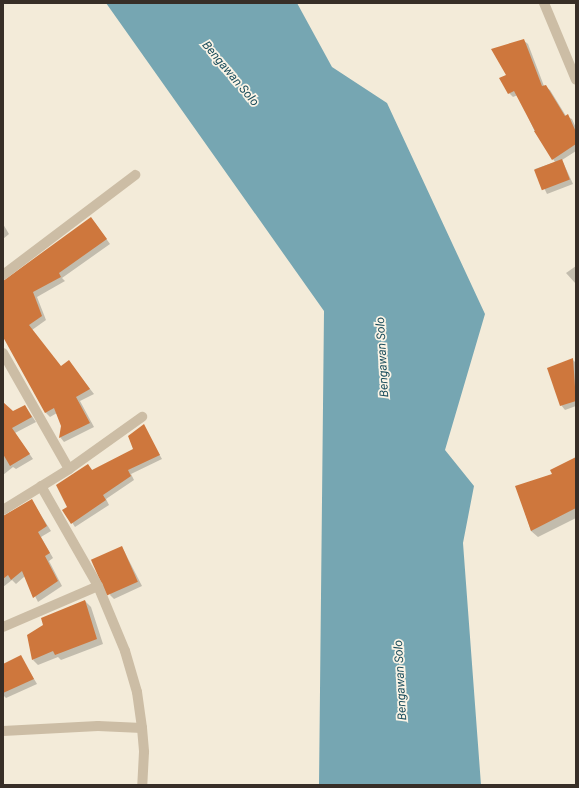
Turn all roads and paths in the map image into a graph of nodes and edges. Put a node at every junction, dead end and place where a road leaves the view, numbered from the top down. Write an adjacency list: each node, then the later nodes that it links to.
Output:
1 (544, 3): 2 (street)
2 (576, 80)
3 (135, 175): 4 (street)
4 (3, 275)
5 (3, 353): 7 (street)
6 (142, 417): 7 (street)
7 (69, 469): 8 (street)
8 (41, 486): 9 (street); 10 (street)
9 (3, 510)
10 (98, 586): 11 (street); 12 (street)
11 (3, 627)
12 (142, 728): 13 (street); 14 (street)
13 (3, 731)
14 (142, 785)

